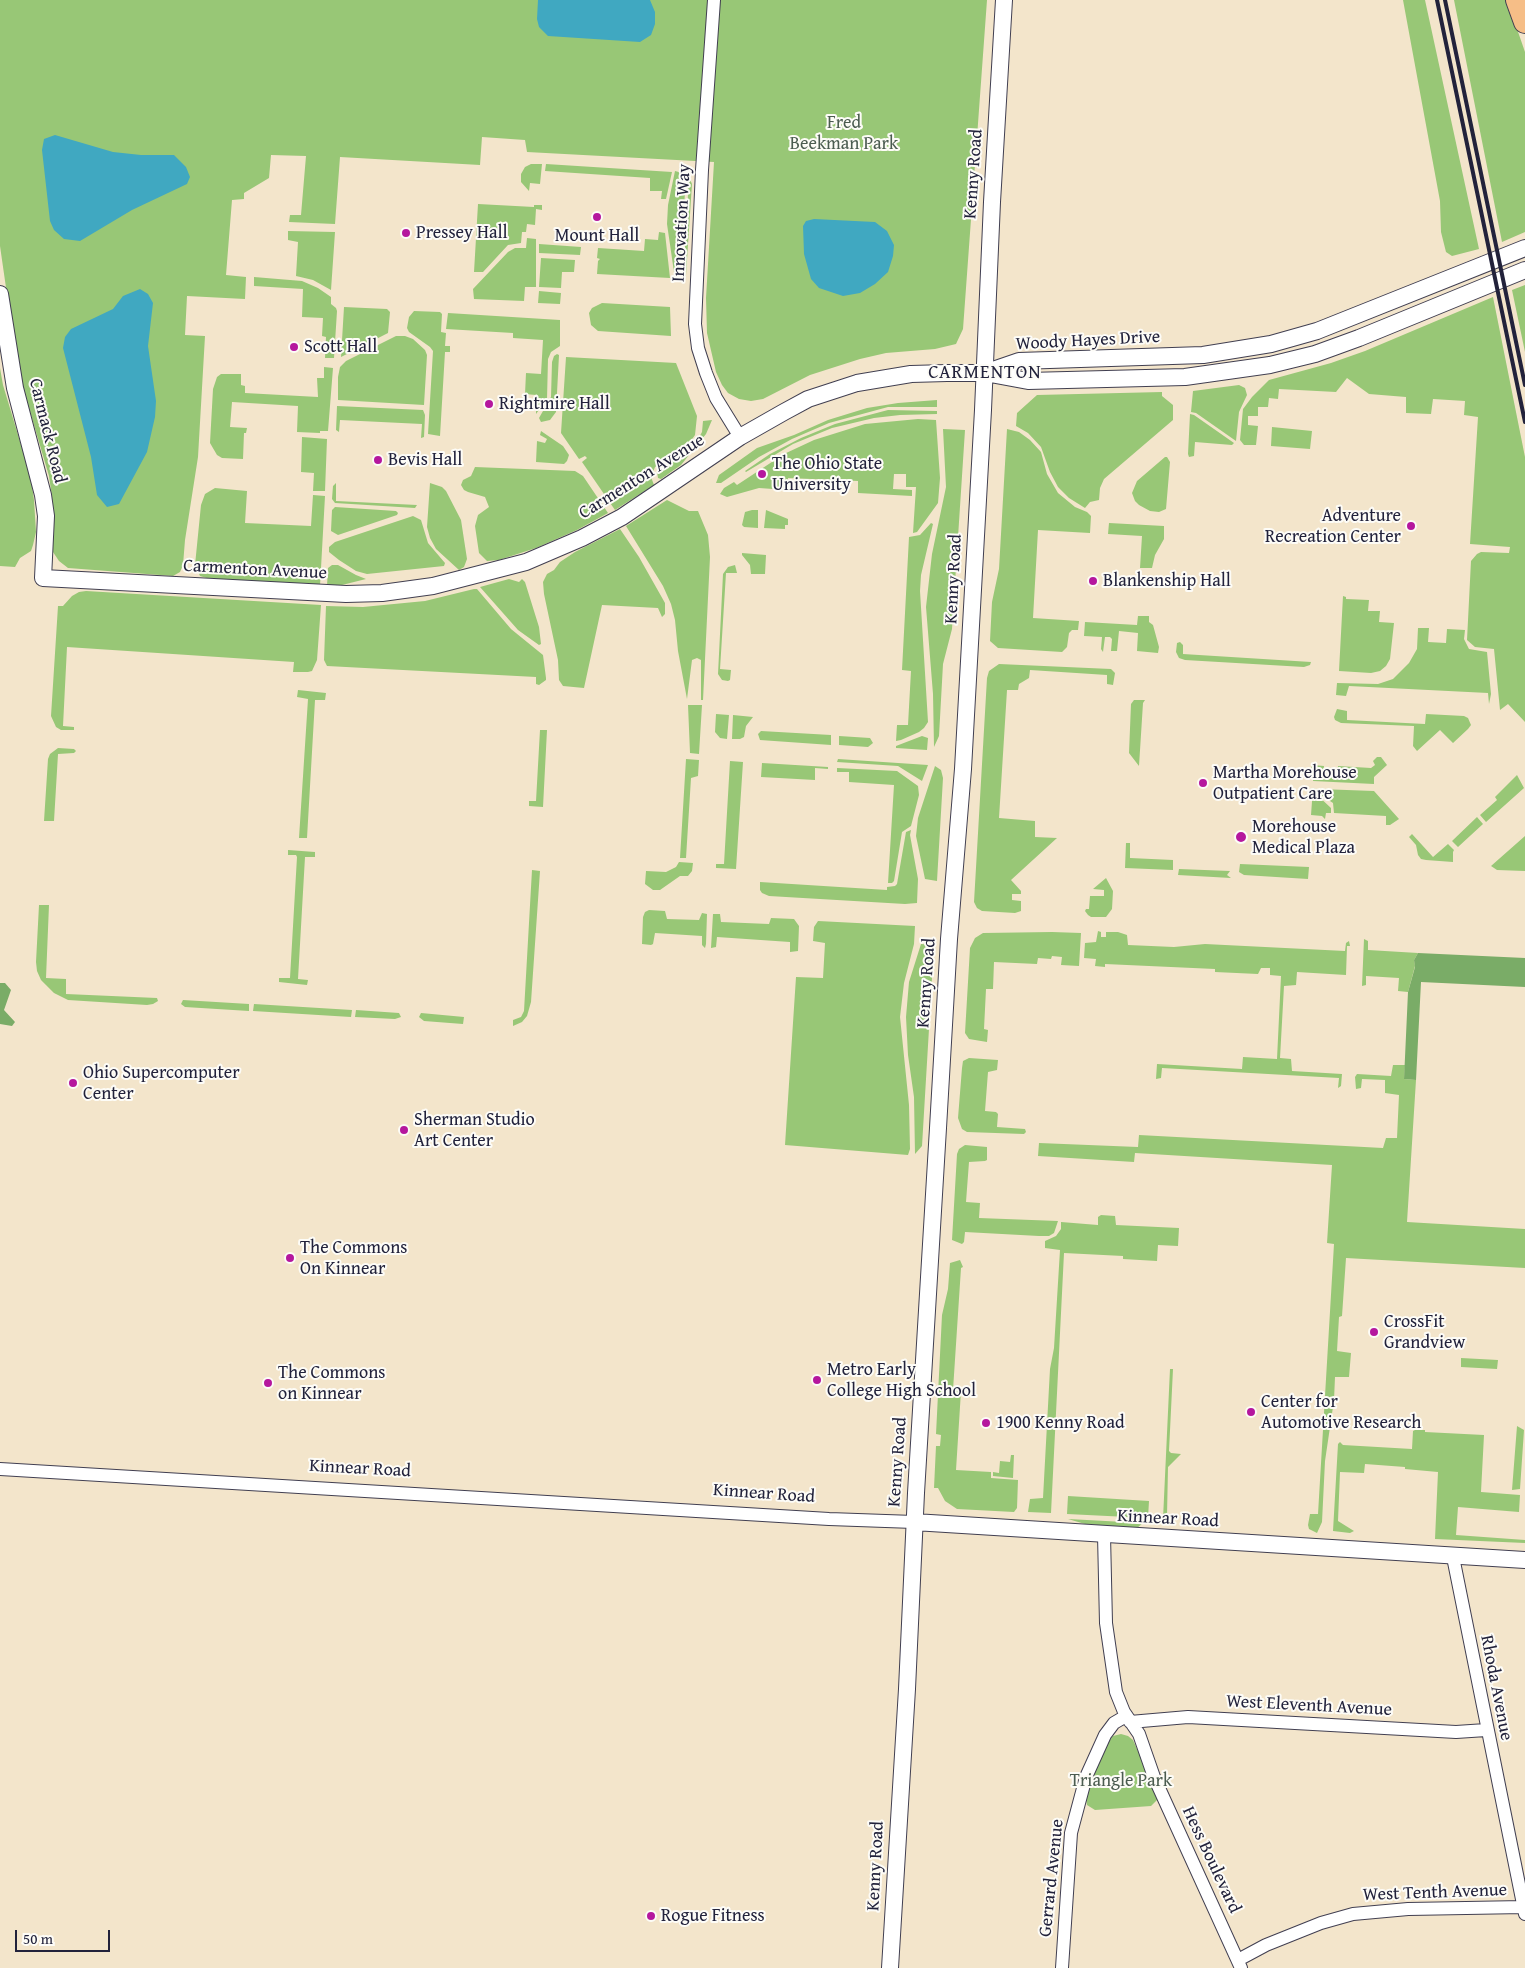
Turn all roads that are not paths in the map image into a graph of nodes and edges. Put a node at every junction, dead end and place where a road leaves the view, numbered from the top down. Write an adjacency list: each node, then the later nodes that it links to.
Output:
1 (714, 0): 9 (street, Innovation Way)
2 (1004, 0): 8 (street, Kenny Road)
3 (1517, 0): 4 (highway)
4 (1525, 22)
5 (1525, 248): 8 (street, Woody Hayes Drive)
6 (1525, 270): 8 (street, Woody Hayes Drive)
7 (0, 294): 10 (street, Carmack Road)
8 (985, 373): 9 (street, Carmenton Avenue); 12 (street, Kenny Road)
9 (740, 437): 10 (street, Carmenton Avenue)
10 (43, 578)
11 (0, 1469): 12 (street, Kinnear Road)
12 (914, 1522): 13 (street, Kinnear Road); 20 (street, Kenny Road)
13 (1104, 1535): 14 (street, Kinnear Road); 16 (street, Hess Boulevard)
14 (1453, 1557): 15 (street, Kinnear Road); 17 (street, Rhoda Avenue)
15 (1525, 1560)
16 (1128, 1719): 17 (street, West Eleventh Avenue); 19 (street, Hess Boulevard); 21 (street, Gerrard Avenue)
17 (1486, 1730): 18 (street, Rhoda Avenue)
18 (1524, 1910): 19 (street, West Tenth Avenue)
19 (1240, 1964)
20 (890, 1968)
21 (1062, 1968)

